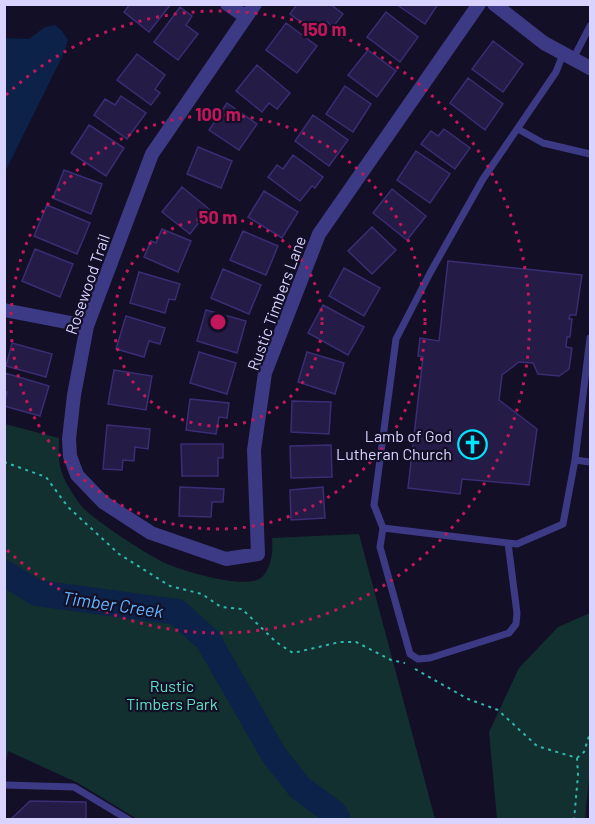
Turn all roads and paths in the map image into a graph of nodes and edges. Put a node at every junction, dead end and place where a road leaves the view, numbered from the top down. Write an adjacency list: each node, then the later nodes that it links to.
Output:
1 (226, 4): 5 (street)
2 (255, 4): 5 (street, Rosewood Trail)
3 (479, 4): 19 (street, Rustic Timbers Lane)
4 (494, 4): 7 (street)
5 (246, 17): 12 (street, Rosewood Trail)
6 (591, 26): 7 (lane)
7 (568, 56): 8 (street); 9 (lane)
8 (591, 68)
9 (518, 129): 10 (lane); 17 (lane)
10 (591, 154)
11 (4, 310): 12 (street)
12 (87, 326): 19 (street, Rosewood Trail)
13 (591, 338): 14 (lane)
14 (575, 460): 16 (lane); 18 (lane)
15 (4, 462): 20 (path)
16 (591, 462)
17 (383, 528): 18 (lane); 18 (lane)
18 (508, 543)
19 (258, 554)
20 (405, 663)
21 (415, 669): 23 (path)
22 (591, 733): 23 (path)
23 (577, 758): 26 (path)
24 (4, 785): 25 (lane)
25 (129, 819)
26 (574, 819)

